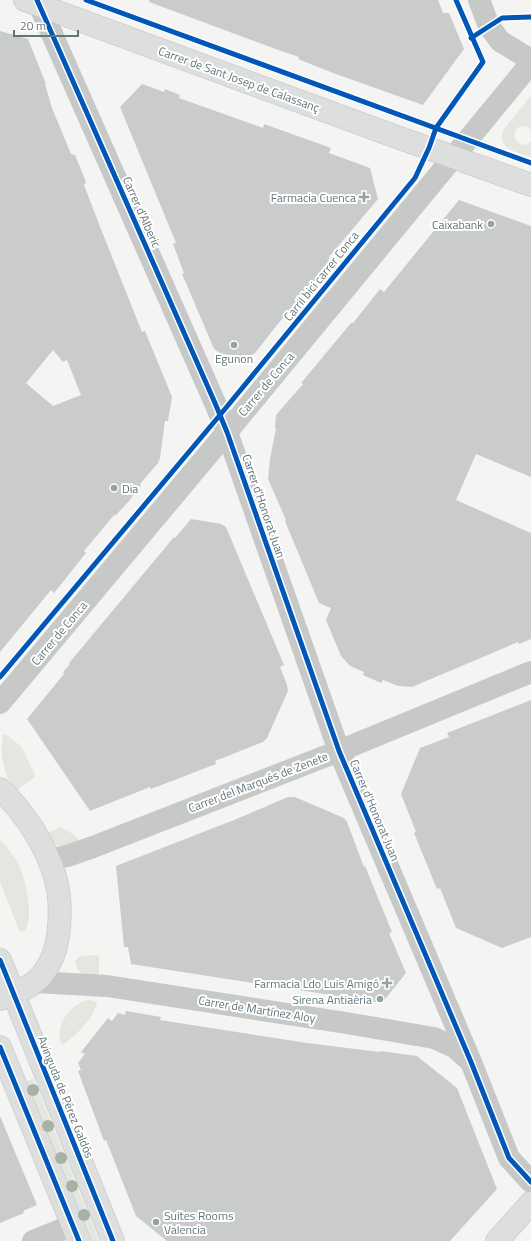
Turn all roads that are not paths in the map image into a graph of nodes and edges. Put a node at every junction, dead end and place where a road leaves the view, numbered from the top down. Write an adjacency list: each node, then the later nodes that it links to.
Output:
1 (479, 0): 3 (street)
2 (33, 2): 5 (main road, Carrer de Sant Josep de Calassanç); 7 (street, Carrer d'Alberic)
3 (531, 60)
4 (531, 64): 5 (street, Carrer de Conca)
5 (454, 157): 6 (main road, Carrer de Sant Josep de Calassanç); 7 (street, Carrer de Conca)
6 (531, 185)
7 (227, 432): 9 (street, Carrer de Conca); 10 (street, Carrer d'Honorat Juan)
8 (531, 672): 10 (street, Carrer del Marqués de Zenete)
9 (0, 703)
10 (340, 751): 12 (street, Carrer del Marqués de Zenete); 17 (street, Carrer d'Honorat Juan)
11 (0, 789): 12 (main road)
12 (50, 859): 14 (main road)
13 (0, 960): 15 (main road, Avinguda de Pérez Galdós)
14 (35, 982): 15 (main road); 17 (street, Carrer de Martínez Aloy)
15 (7, 996): 22 (main road, Avinguda de Pérez Galdós)
16 (2, 1056): 20 (main road)
17 (470, 1062): 18 (street, Carrer d'Honorat Juan)
18 (531, 1182)
19 (531, 1203): 23 (main road)
20 (76, 1233): 21 (street)
21 (33, 1241)
22 (113, 1241)
23 (497, 1241)

